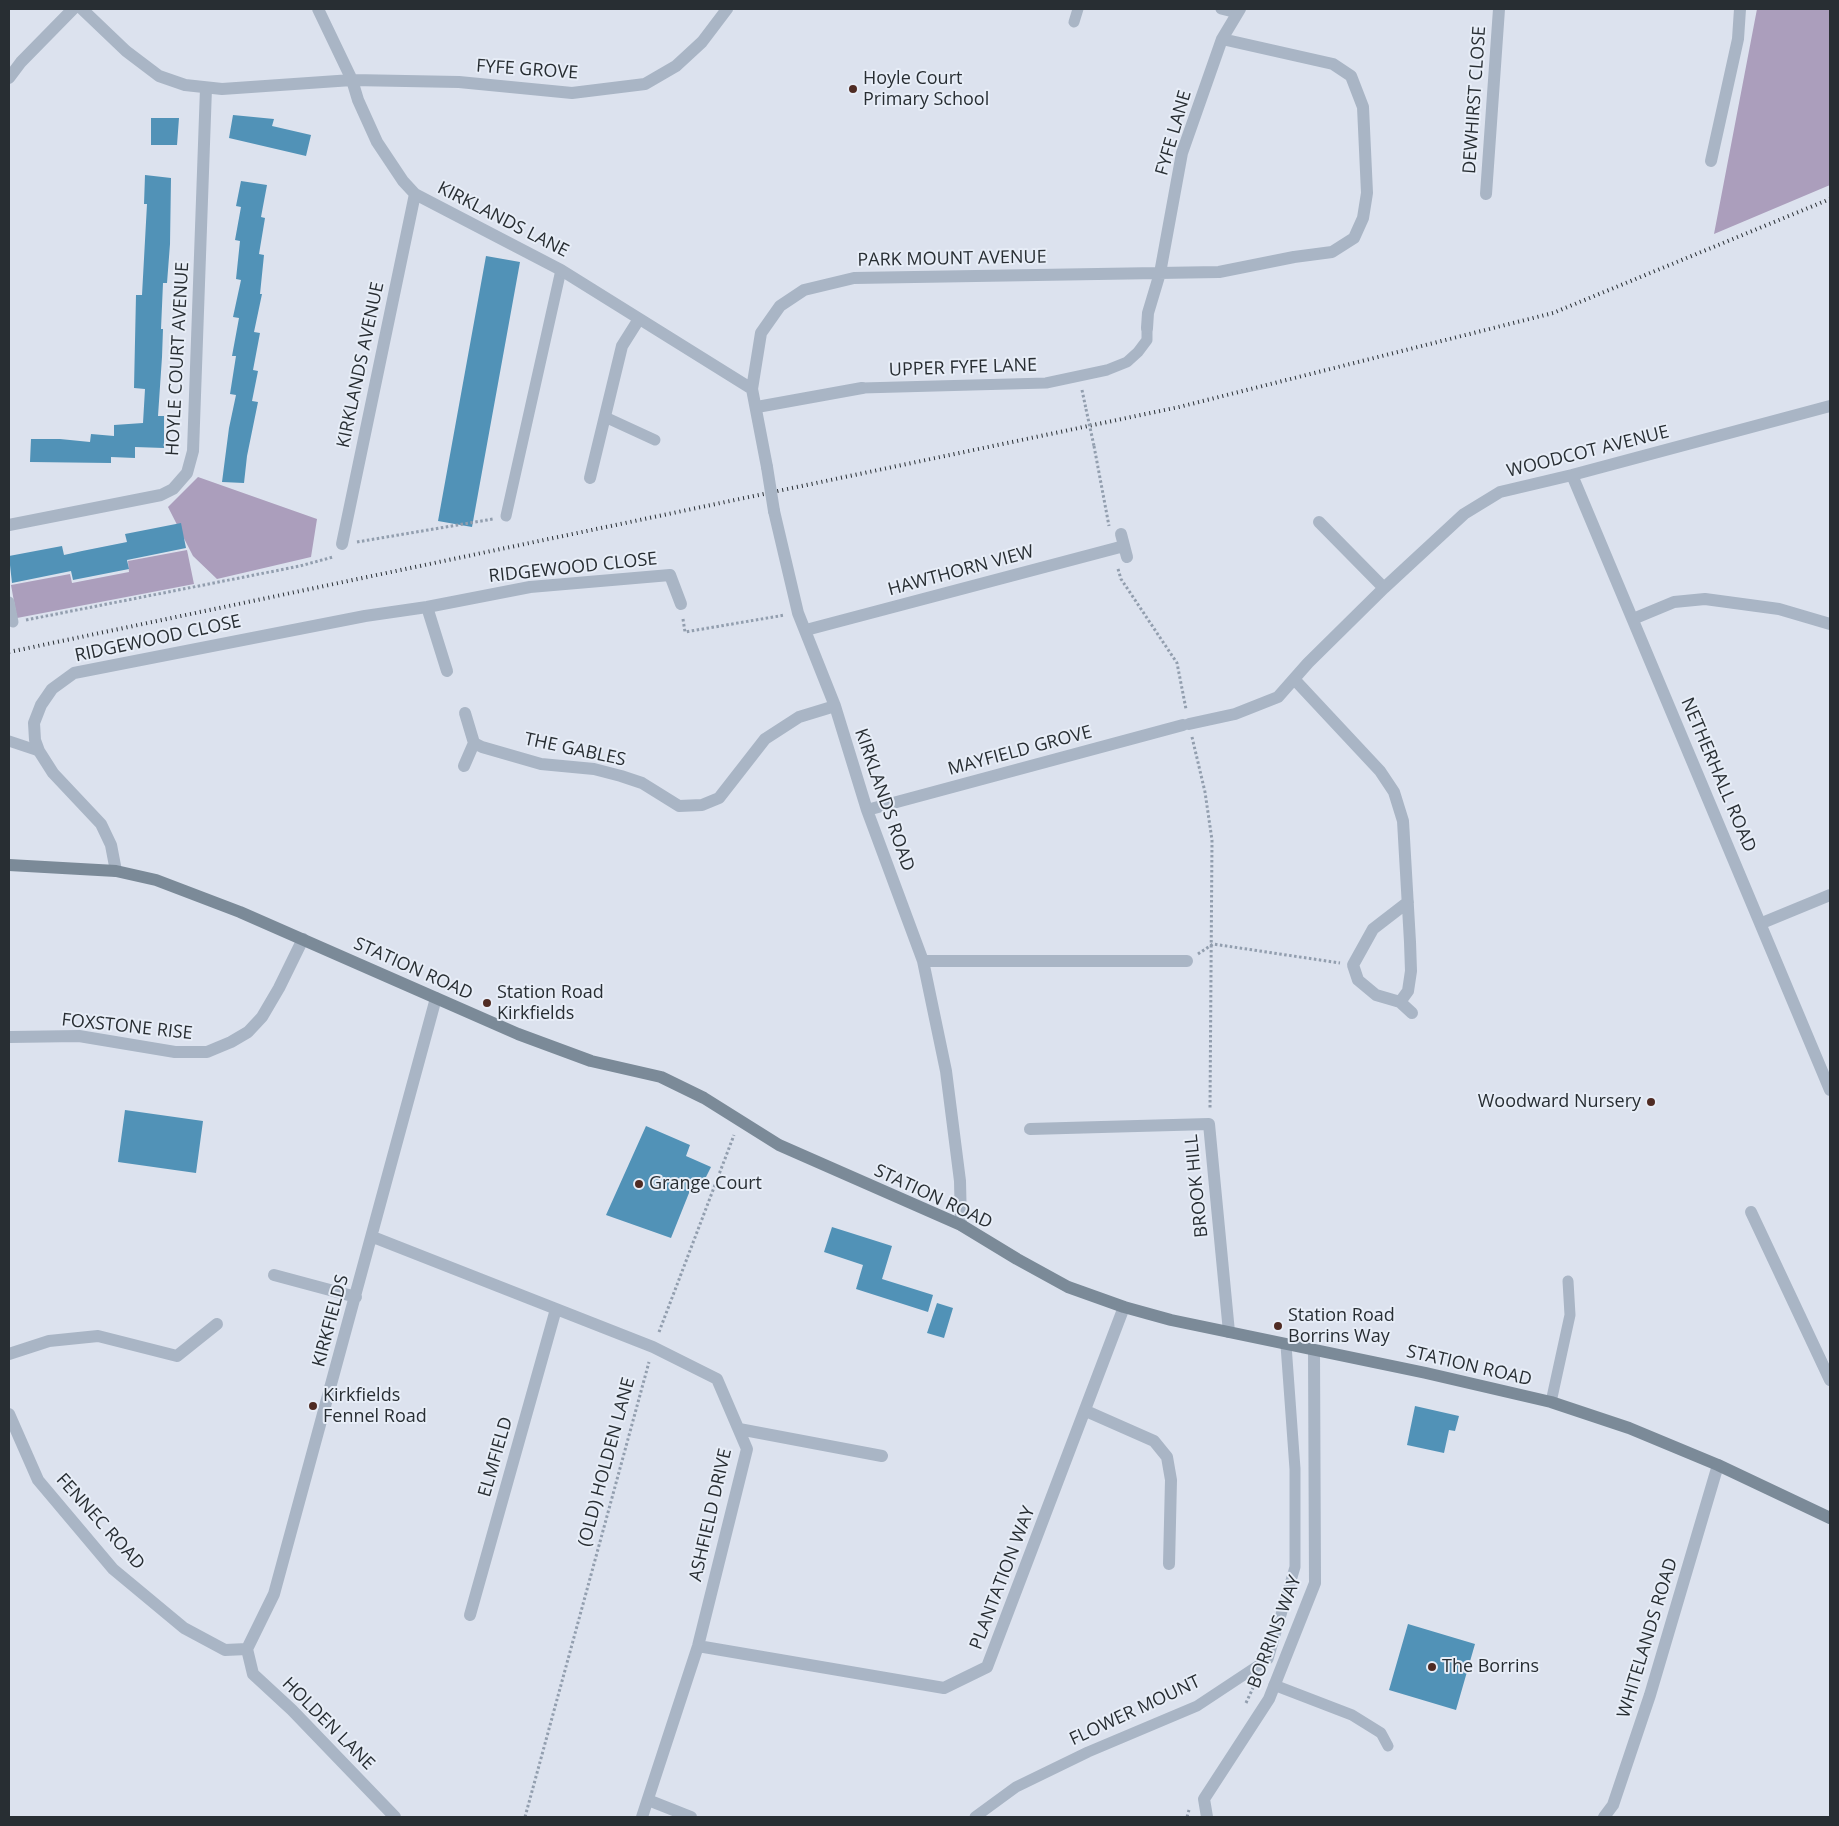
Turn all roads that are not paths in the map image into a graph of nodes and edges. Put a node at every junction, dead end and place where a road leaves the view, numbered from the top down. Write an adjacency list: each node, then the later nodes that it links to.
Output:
1 (73, 9): 12 (street)
2 (82, 9): 14 (street, FYFE GROVE)
3 (318, 9): 13 (street, KIRKLANDS LANE)
4 (727, 9): 13 (street, FYFE GROVE)
5 (1078, 9): 10 (lane)
6 (1221, 9): 9 (lane)
7 (1499, 9): 17 (street, DEWHIRST CLOSE)
8 (1740, 9): 15 (street)
9 (1239, 11): 11 (street, FYFE LANE)
10 (1074, 22)
11 (1222, 39): 19 (street, FYFE LANE); 19 (street, PARK MOUNT AVENUE)
12 (9, 78)
13 (352, 80): 14 (street, FYFE GROVE); 16 (street, KIRKLANDS LANE)
14 (206, 88): 32 (street, HOYLE COURT AVENUE)
15 (1711, 161)
16 (414, 194): 18 (street, KIRKLANDS LANE); 33 (street, KIRKLANDS AVENUE)
17 (1486, 194)
18 (561, 270): 20 (street, KIRKLANDS LANE); 30 (lane)
19 (1160, 273): 21 (street, FYFE LANE); 23 (street, PARK MOUNT AVENUE)
20 (639, 319): 23 (street, KIRKLANDS LANE); 26 (street)
21 (1147, 328): 22 (lane, UPPER FYFE LANE)
22 (862, 388): 25 (street, UPPER FYFE LANE)
23 (752, 390): 25 (street, KIRKLANDS ROAD)
24 (1830, 406): 28 (street, WOODCOT AVENUE)
25 (757, 407): 42 (street, KIRKLANDS ROAD, bridge)
26 (605, 417): 27 (lane); 29 (street)
27 (655, 440)
28 (1572, 475): 35 (street, WOODCOT AVENUE); 39 (street, NETHERHALL ROAD)
29 (590, 478)
30 (506, 516)
31 (1319, 522): 35 (street)
32 (9, 525)
33 (342, 544)
34 (1121, 546): 42 (street, HAWTHORN VIEW)
35 (1384, 588): 44 (street, WOODCOT AVENUE)
36 (9, 602): 40 (lane)
37 (681, 604): 38 (street, RIDGEWOOD CLOSE)
38 (427, 608): 43 (street); 50 (street, RIDGEWOOD CLOSE)
39 (1633, 619): 41 (street); 57 (street, NETHERHALL ROAD)
40 (13, 622)
41 (1830, 624)
42 (806, 630): 45 (street, KIRKLANDS ROAD)
43 (447, 671)
44 (1294, 679): 47 (street, WOODCOT AVENUE); 56 (street)
45 (835, 706): 49 (street, THE GABLES); 52 (street, KIRKLANDS ROAD)
46 (465, 713): 49 (street)
47 (1186, 725): 52 (street, MAYFIELD GROVE)
48 (9, 741): 50 (lane)
49 (474, 743): 51 (street)
50 (39, 751): 54 (street, RIDGEWOOD CLOSE)
51 (464, 766)
52 (867, 810): 59 (street, KIRKLANDS ROAD)
53 (9, 864): 54 (street, STATION ROAD)
54 (116, 871): 58 (street, STATION ROAD)
55 (1830, 895): 57 (street)
56 (1408, 902): 62 (street); 62 (street)
57 (1762, 923): 65 (street, NETHERHALL ROAD)
58 (303, 939): 61 (street, STATION ROAD); 64 (street, FOXSTONE RISE)
59 (923, 961): 60 (street); 68 (street, KIRKLANDS ROAD)
60 (1188, 961)
61 (436, 998): 68 (street, STATION ROAD); 69 (street, KIRKFIELDS)
62 (1400, 1002): 63 (street)
63 (1412, 1013)
64 (9, 1037)
65 (1830, 1090)
66 (1030, 1129): 76 (street, BROOK HILL)
67 (1751, 1212): 80 (street)
68 (961, 1225): 73 (street, STATION ROAD)
69 (372, 1237): 72 (street, KIRKFIELDS); 74 (street, ASHFIELD DRIVE)
70 (274, 1275): 72 (street)
71 (1568, 1281): 81 (lane)
72 (356, 1296): 91 (street, KIRKFIELDS)
73 (1124, 1307): 76 (street, STATION ROAD); 82 (street, PLANTATION WAY)
74 (556, 1309): 84 (street, ASHFIELD DRIVE); 89 (street, ELMFIELD)
75 (217, 1324): 79 (street)
76 (1229, 1332): 77 (street, STATION ROAD)
77 (1286, 1345): 78 (street, STATION ROAD); 98 (lane, FLOWER MOUNT)
78 (1314, 1351): 81 (street, STATION ROAD); 92 (street, BORRINS WAY)
79 (9, 1354)
80 (1830, 1380)
81 (1551, 1402): 86 (street, STATION ROAD)
82 (1086, 1411): 88 (street); 90 (street, PLANTATION WAY)
83 (9, 1414): 91 (street, FENNEC ROAD)
84 (739, 1429): 85 (street); 90 (street, ASHFIELD DRIVE)
85 (882, 1456)
86 (1718, 1465): 87 (street, STATION ROAD); 100 (street, WHITELANDS ROAD)
87 (1830, 1518)
88 (1169, 1564)
89 (470, 1615)
90 (698, 1646): 94 (street, ASHFIELD DRIVE)
91 (247, 1649): 95 (street, HOLDEN LANE)
92 (1274, 1685): 93 (lane); 99 (street, BORRINS WAY)
93 (1388, 1746)
94 (648, 1800): 96 (street, ASHFIELD DRIVE); 97 (street)
95 (395, 1817)
96 (642, 1817)
97 (691, 1817)
98 (975, 1817)
99 (1207, 1817)
100 (1604, 1817)

